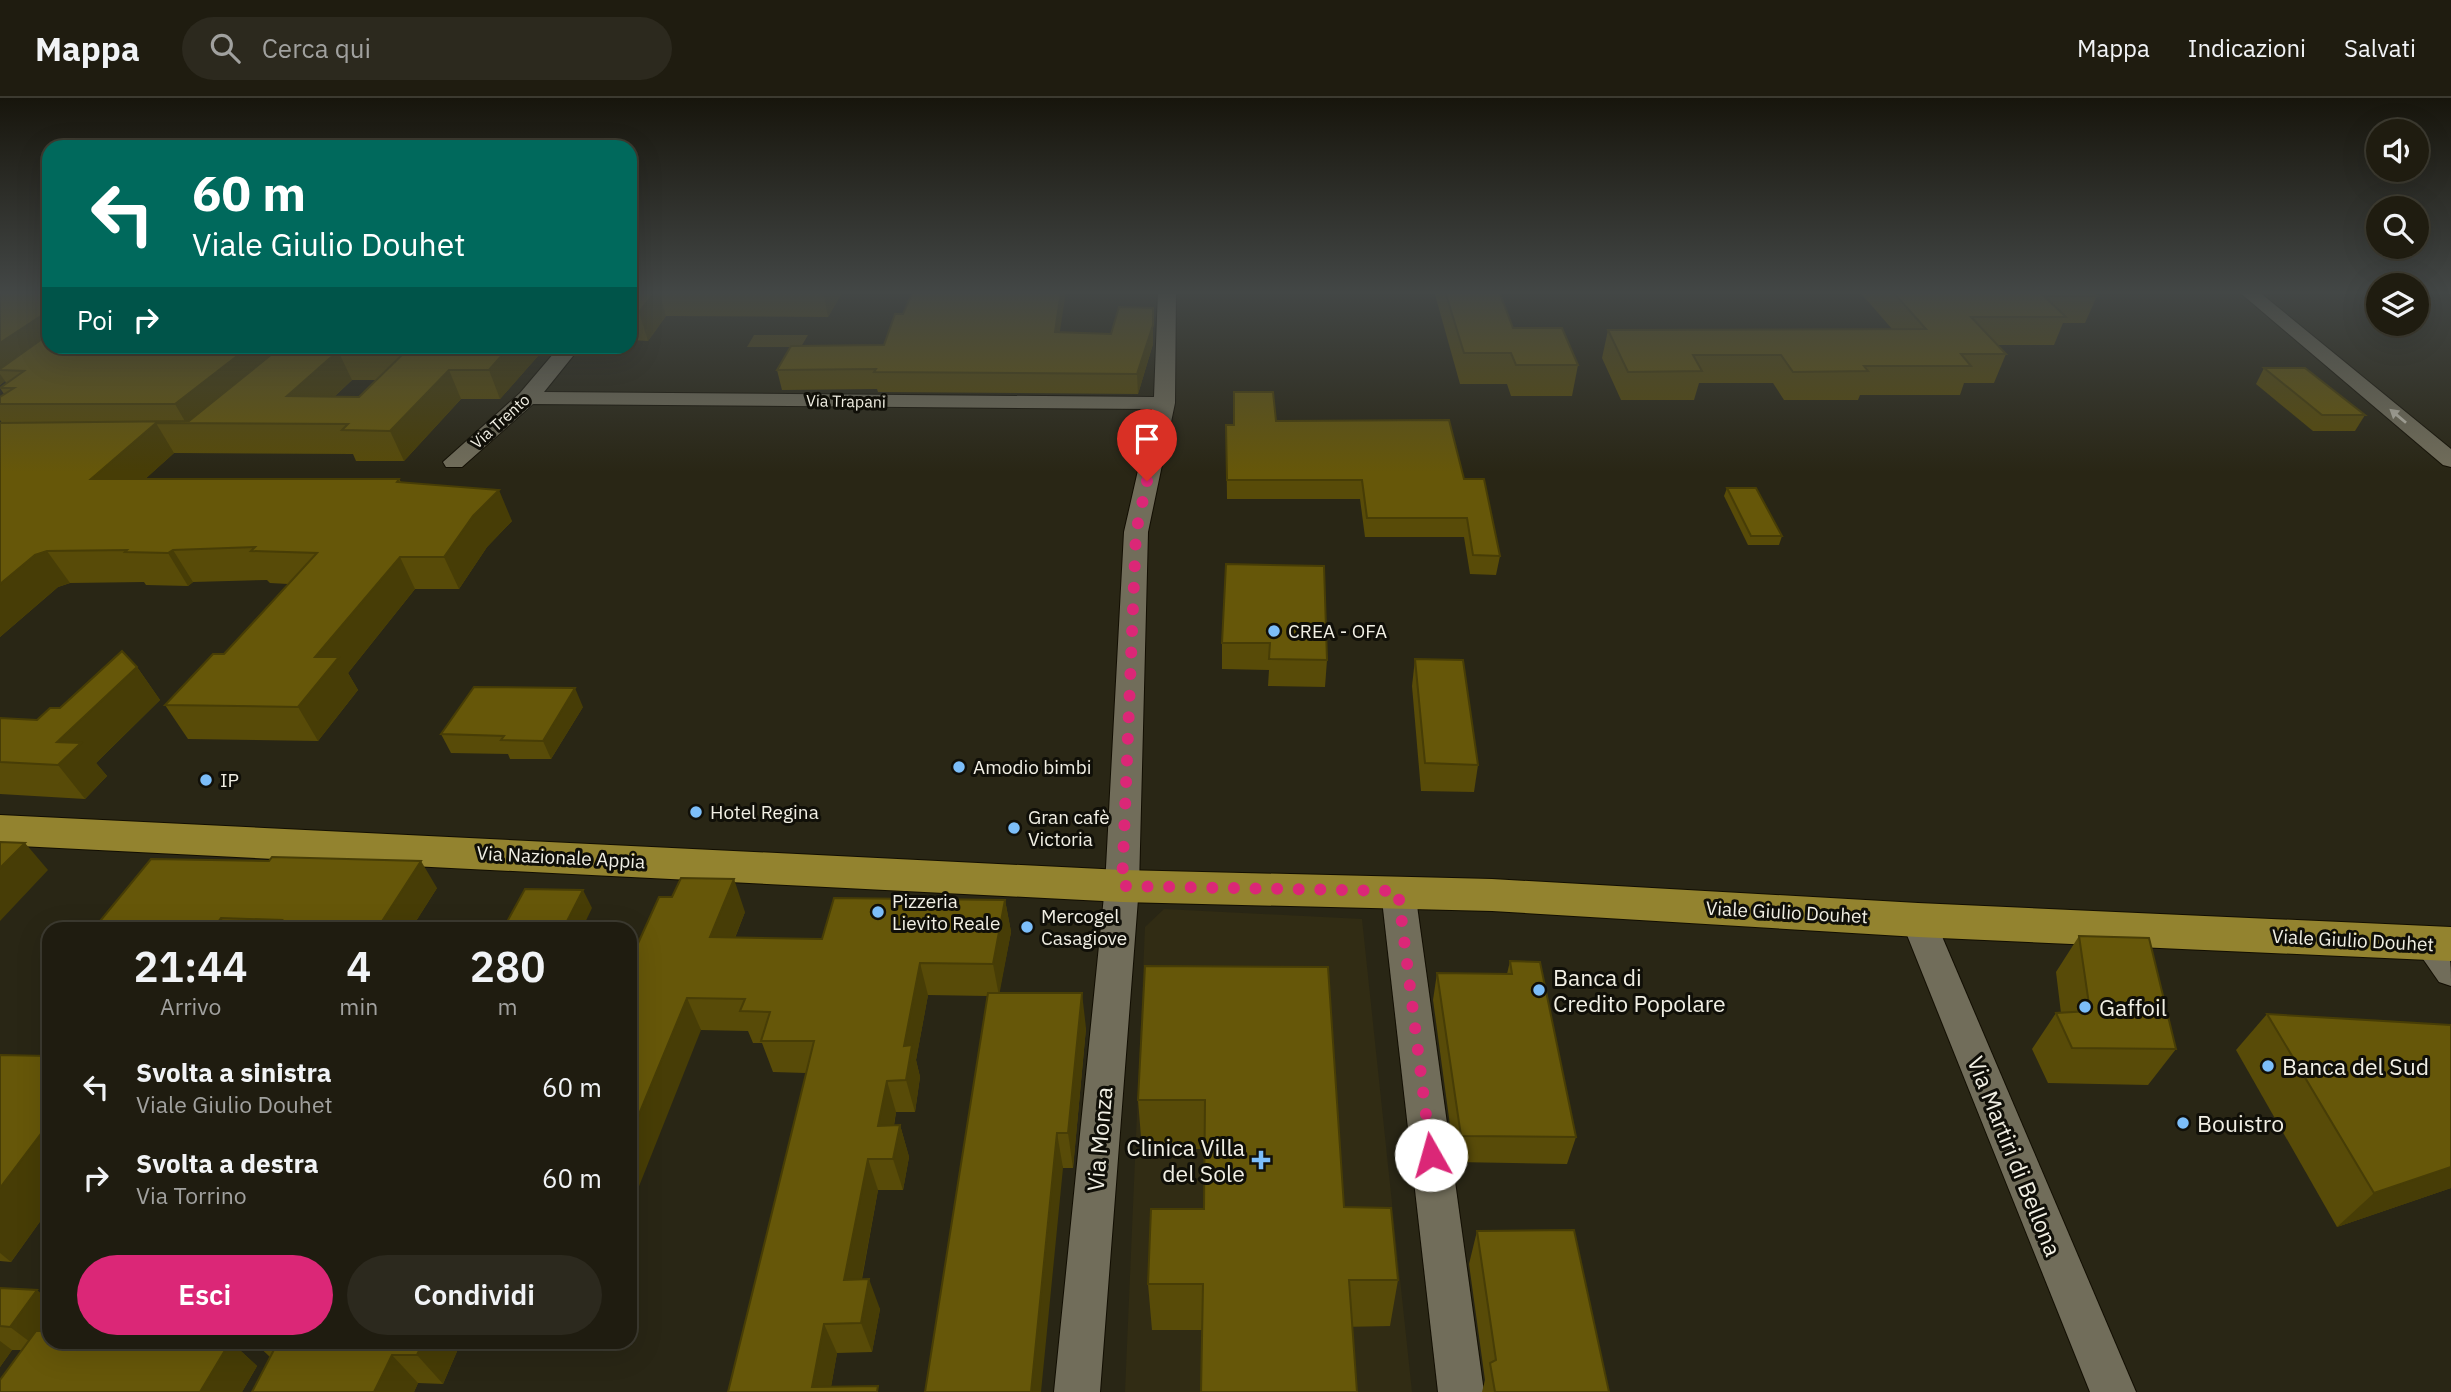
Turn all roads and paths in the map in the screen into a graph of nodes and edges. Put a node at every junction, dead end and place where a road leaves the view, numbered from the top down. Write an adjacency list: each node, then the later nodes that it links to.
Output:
1 (1165, 351): 5 (street, Via Monza)
2 (2320, 351): 6 (street, one-way to 2)
3 (564, 354): 4 (street, Via Trento)
4 (528, 398): 5 (street, Via Trapani); 7 (street, Via Trento)
5 (1164, 404): 9 (street, Via Monza)
6 (2451, 460)
7 (454, 463)
8 (0, 830): 9 (main road, Via Nazionale Appia)
9 (1122, 886): 10 (main road, Viale Giulio Douhet); 13 (street, Via Monza)
10 (1398, 891): 11 (main road, Viale Giulio Douhet); 14 (street)
11 (1918, 920): 12 (main road, Viale Giulio Douhet); 15 (street, Via Martiri di Bellona)
12 (2444, 953)
13 (1077, 1392)
14 (1461, 1392)
15 (2113, 1392)

